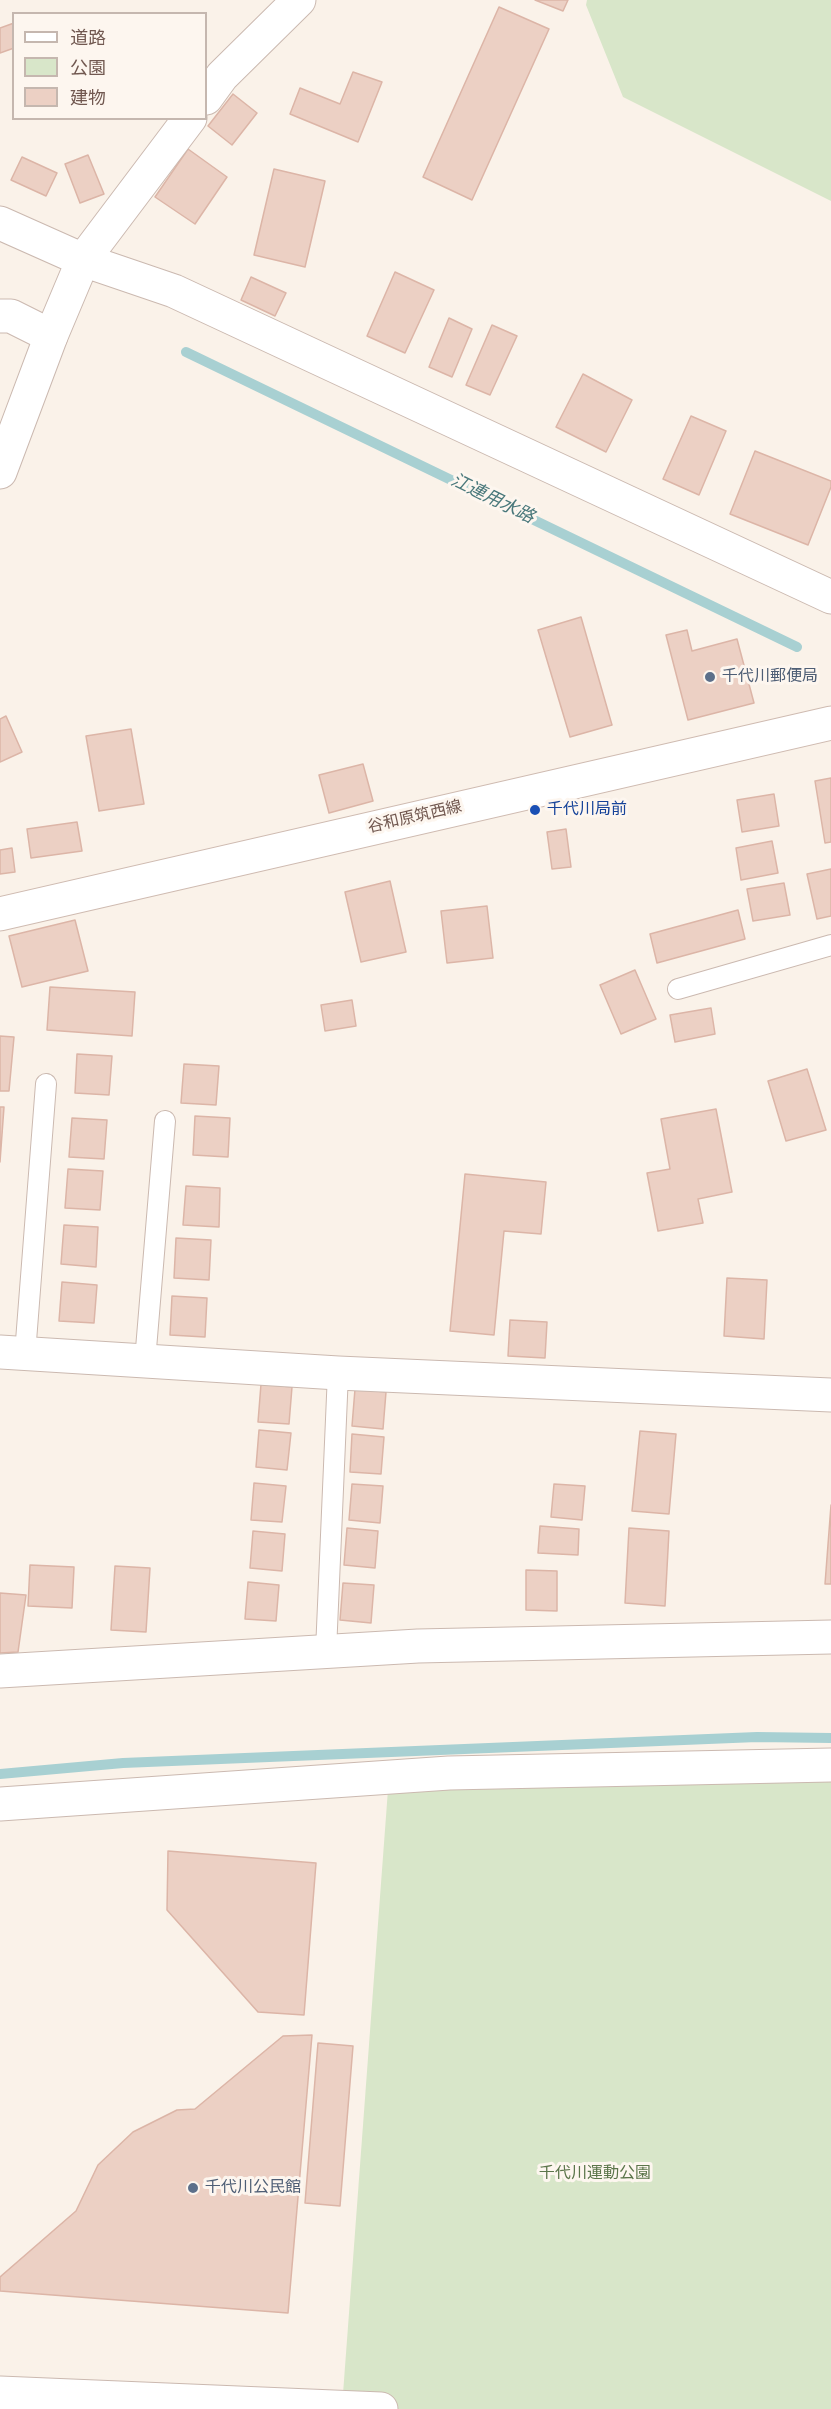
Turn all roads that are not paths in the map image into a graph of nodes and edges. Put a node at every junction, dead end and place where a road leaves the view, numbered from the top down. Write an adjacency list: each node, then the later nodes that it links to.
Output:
1 (299, 0): 2 (street)
2 (207, 97)
3 (188, 120): 5 (street)
4 (0, 223): 5 (street)
5 (83, 260): 7 (street); 9 (street)
6 (4, 314): 7 (street)
7 (51, 336): 8 (street)
8 (0, 472)
9 (831, 597)
10 (831, 723): 11 (street, 谷和原筑西線)
11 (0, 914)
12 (831, 945): 13 (lane)
13 (678, 989)
14 (46, 1084): 16 (lane)
15 (165, 1121): 17 (lane)
16 (12, 1353): 17 (street)
17 (146, 1361): 18 (street)
18 (338, 1373): 19 (street); 21 (lane)
19 (831, 1395)
20 (831, 1637): 21 (street)
21 (326, 1652): 22 (street)
22 (0, 1671)
23 (831, 1765): 24 (street)
24 (0, 1804)
25 (0, 2393): 26 (street)
26 (281, 2406): 27 (street)
27 (381, 2409)

